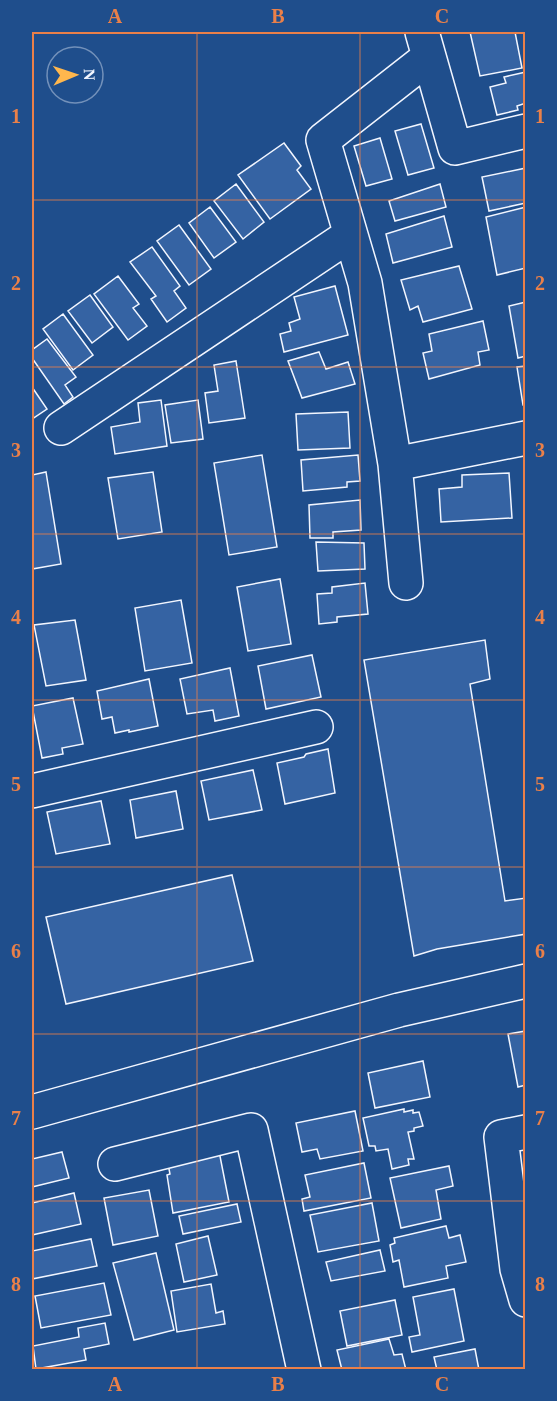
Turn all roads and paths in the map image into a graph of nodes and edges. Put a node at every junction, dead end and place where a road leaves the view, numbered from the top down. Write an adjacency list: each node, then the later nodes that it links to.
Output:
1 (426, 44): 2 (street); 3 (street)
2 (525, 131)
3 (350, 234): 4 (street); 6 (street)
4 (62, 428)
5 (525, 438): 6 (street)
6 (395, 464): 7 (street)
7 (406, 583)
8 (316, 727): 9 (street)
9 (32, 791)
10 (525, 981): 11 (street)
11 (32, 1112)
12 (525, 1132): 14 (street)
13 (115, 1164): 15 (street)
14 (525, 1300)
15 (304, 1370)

